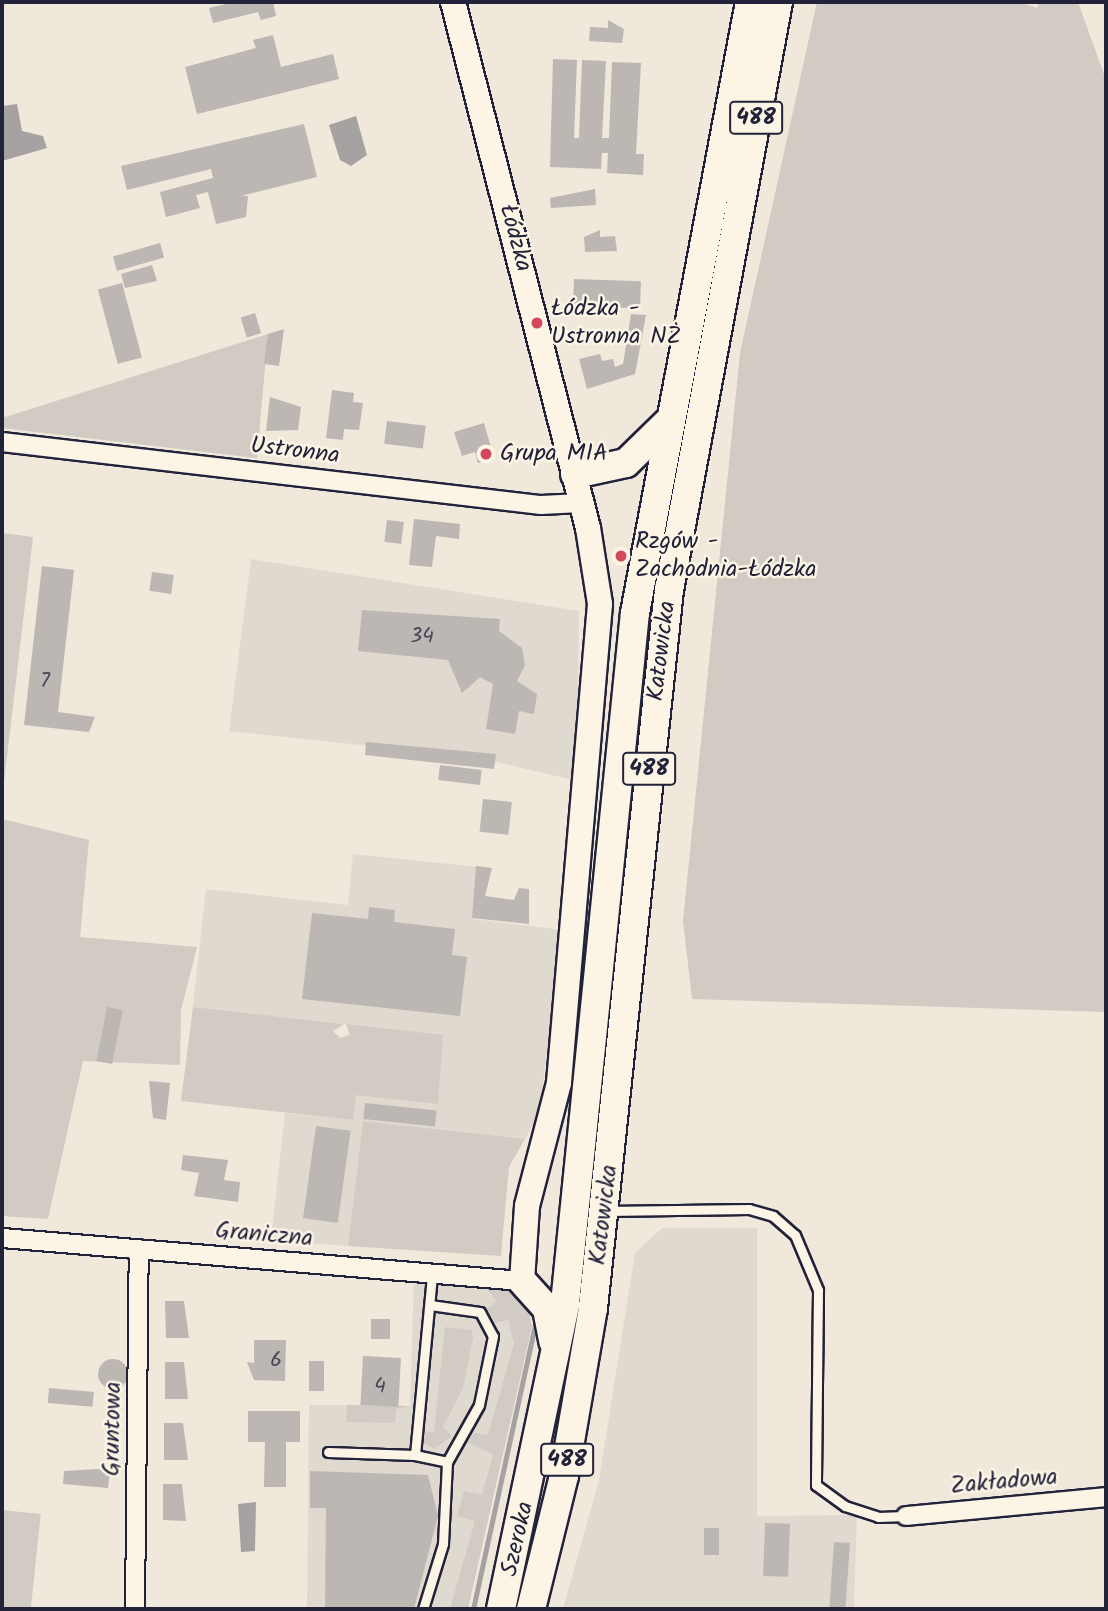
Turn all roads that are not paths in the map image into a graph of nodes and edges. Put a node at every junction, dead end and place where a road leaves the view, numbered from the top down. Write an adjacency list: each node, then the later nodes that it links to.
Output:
1 (453, 2): 6 (street, Łódzka)
2 (750, 2): 4 (main road, Katowicka / 488)
3 (778, 2): 8 (main road, Katowicka / 488)
4 (670, 420): 6 (main road); 14 (main road, Katowicka / 488)
5 (2, 442): 7 (street, Ustronna)
6 (575, 474): 7 (street, Łódzka)
7 (581, 503): 12 (street, Łódzka)
8 (606, 1211): 15 (main road, Katowicka / 488); 21 (lane)
9 (2, 1238): 10 (street, Graniczna)
10 (139, 1249): 11 (street, Graniczna); 22 (street, Gruntowa)
11 (432, 1274): 12 (street, Graniczna); 13 (lane)
12 (522, 1281): 16 (main road)
13 (430, 1304): 18 (lane); 19 (lane)
14 (565, 1304): 16 (main road, Szeroka / 488)
15 (593, 1308): 25 (main road, Szeroka / 488)
16 (555, 1360): 24 (main road, Szeroka / 488)
17 (328, 1452): 18 (lane)
18 (415, 1455): 19 (lane)
19 (447, 1462): 23 (lane)
20 (1106, 1497): 21 (street, Zakładowa)
21 (906, 1516)
22 (135, 1609)
23 (423, 1609)
24 (501, 1609)
25 (531, 1609)

